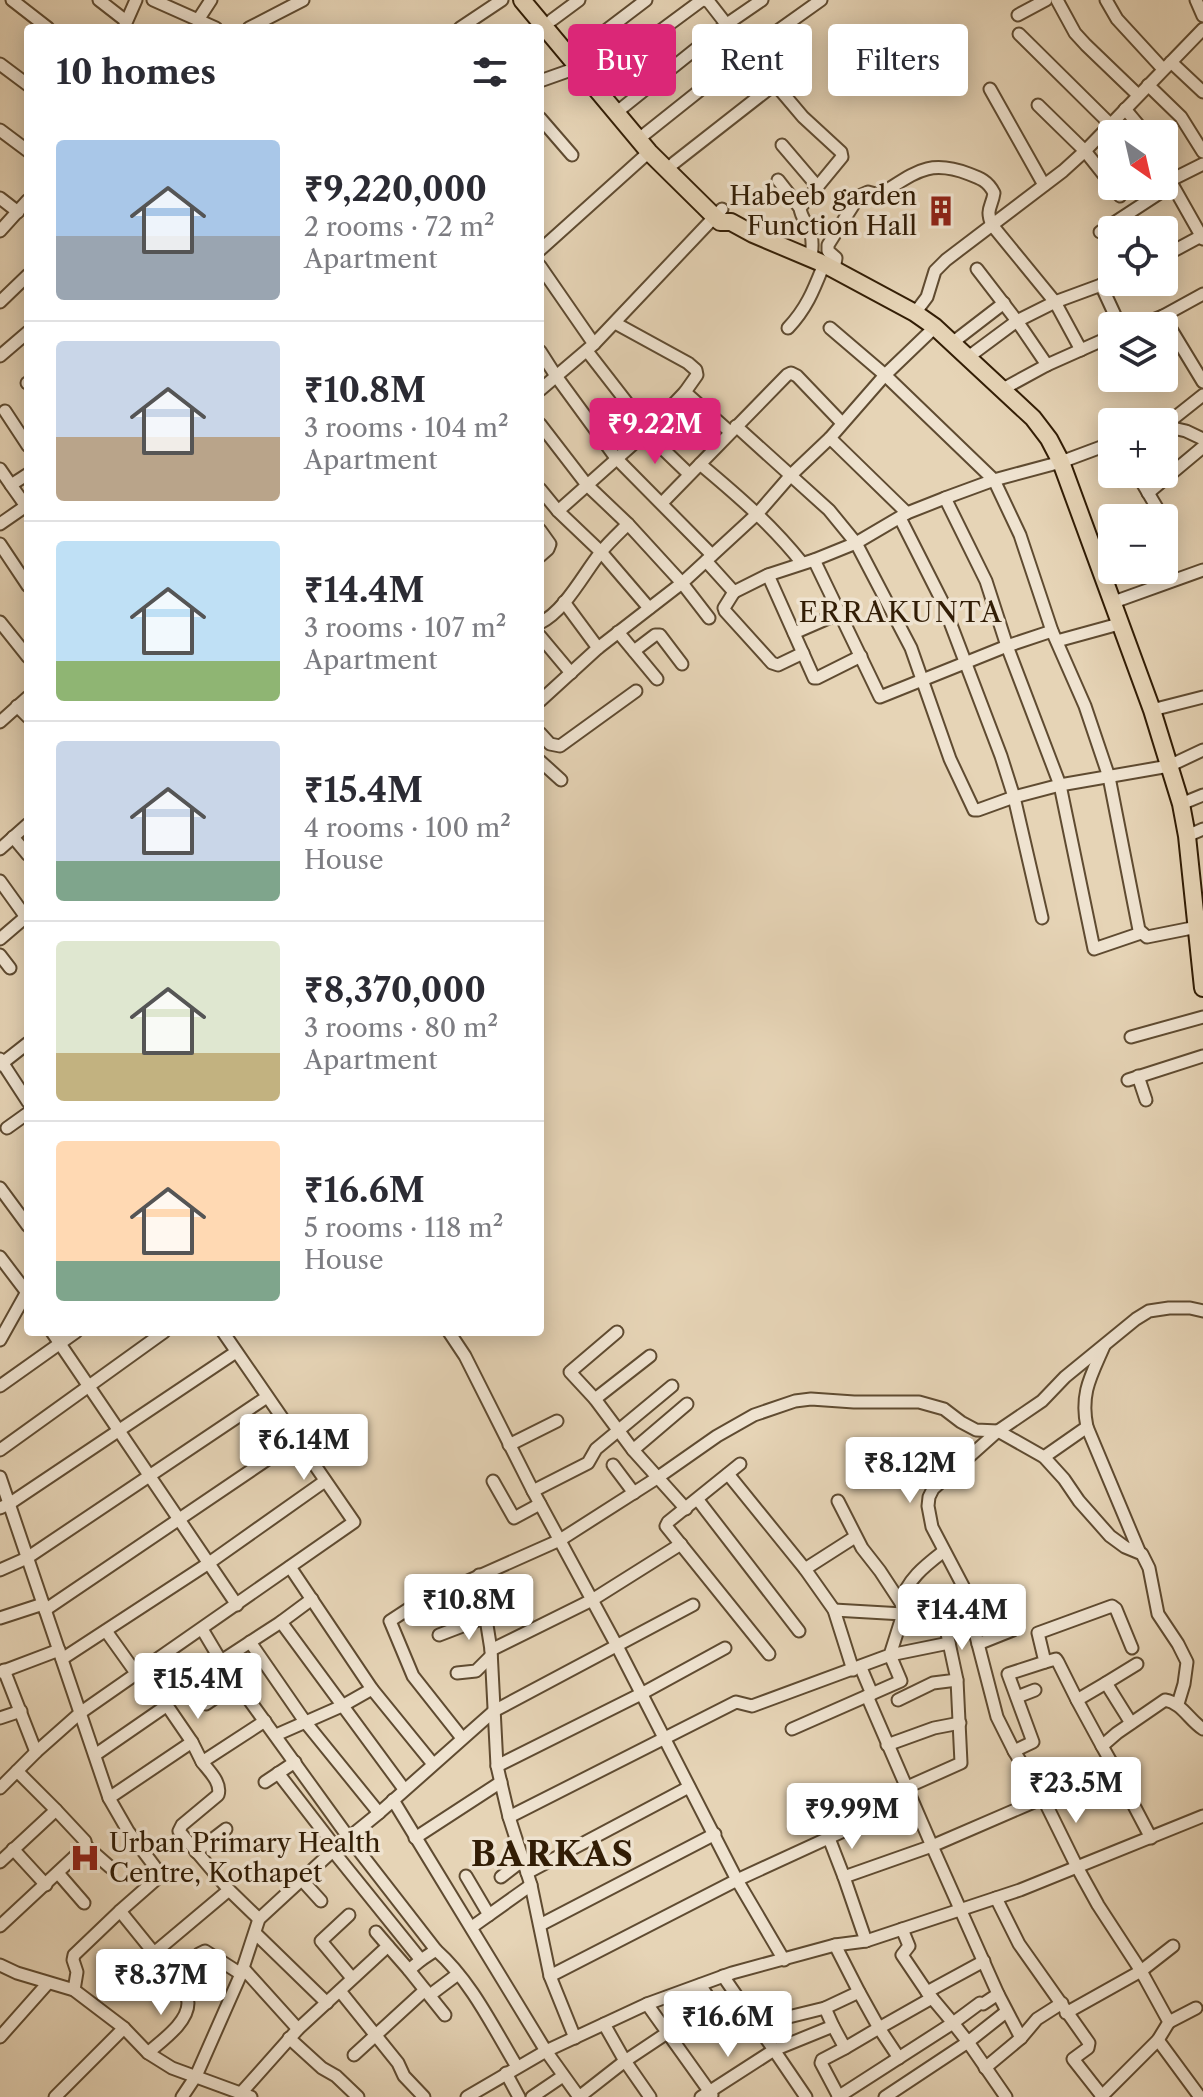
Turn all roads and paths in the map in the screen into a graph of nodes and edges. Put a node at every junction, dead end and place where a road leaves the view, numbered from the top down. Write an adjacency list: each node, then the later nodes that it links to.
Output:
1 (12, 0): 21 (street)
2 (99, 0): 22 (street)
3 (136, 0): 22 (street)
4 (153, 0): 19 (street)
5 (211, 0): 19 (street)
6 (303, 0): 24 (street)
7 (502, 0): 25 (street)
8 (522, 0): 33 (highway)
9 (535, 0): 20 (highway)
10 (579, 0): 20 (street)
11 (646, 0): 26 (street)
12 (706, 0): 27 (street); 28 (street)
13 (762, 0): 28 (street)
14 (821, 0): 29 (street)
15 (1046, 0): 18 (street)
16 (1057, 0): 43 (street)
17 (1106, 0): 36 (street)
18 (1018, 15)
19 (198, 20): 23 (street)
20 (552, 20): 32 (highway)
21 (43, 24)
22 (125, 24)
23 (207, 24)
24 (257, 24)
25 (466, 24)
26 (624, 24)
27 (662, 24)
28 (727, 24)
29 (787, 24)
30 (1203, 29): 36 (street)
31 (1019, 34): 52 (street)
32 (568, 41)
33 (568, 47)
34 (692, 52): 50 (street)
35 (0, 64): 39 (street)
36 (1167, 66): 40 (street); 42 (street)
37 (568, 71): 38 (street)
38 (544, 80)
39 (24, 82)
40 (1148, 85): 43 (street); 65 (street)
41 (990, 89): 72 (street)
42 (1203, 92)
43 (1138, 95): 51 (street)
44 (608, 96): 64 (highway)
45 (612, 96): 50 (highway)
46 (693, 96): 58 (street)
47 (760, 96): 67 (street)
48 (785, 96): 73 (street)
49 (1038, 105): 63 (street)
50 (622, 108): 58 (highway)
51 (1125, 109): 53 (street); 54 (street)
52 (1106, 120)
53 (1114, 120)
54 (1134, 120)
55 (544, 123): 57 (street)
56 (0, 130): 62 (street)
57 (553, 134): 59 (street); 66 (street)
58 (645, 134): 67 (highway)
59 (544, 137)
60 (1098, 137): 63 (street)
61 (782, 145): 73 (street)
62 (24, 148)
63 (1085, 151): 69 (street); 72 (street)
64 (649, 152): 80 (highway); 85 (street)
65 (1203, 152)
66 (572, 155)
67 (674, 163): 80 (highway)
68 (1203, 164): 70 (street)
69 (1098, 167)
70 (1178, 174)
71 (778, 180): 78 (street)
72 (1044, 185): 82 (street)
73 (817, 186): 78 (street)
74 (1178, 195): 84 (street)
75 (0, 198): 79 (street)
76 (1140, 200): 81 (street)
77 (24, 205): 79 (street)
78 (800, 208): 87 (street)
79 (18, 212): 83 (street)
80 (723, 216): 87 (highway); 99 (street)
81 (1120, 216)
82 (992, 225): 87 (street); 94 (street); 97 (street)
83 (0, 231)
84 (1202, 236): 86 (street)
85 (544, 246)
86 (1178, 249)
87 (823, 264): 97 (highway); 101 (street)
88 (977, 269): 95 (street)
89 (544, 272): 107 (street)
90 (24, 279): 93 (street)
91 (1098, 286): 94 (street)
92 (1203, 294): 96 (street)
93 (0, 302)
94 (1055, 302): 98 (street); 108 (street)
95 (1004, 303): 98 (street); 106 (street)
96 (1170, 312)
97 (915, 313): 100 (highway)
98 (1017, 321): 111 (street); 112 (street)
99 (615, 323): 107 (street); 118 (street)
100 (935, 327): 106 (highway); 113 (street)
101 (788, 328)
102 (830, 328): 113 (street)
103 (24, 335): 109 (street)
104 (1178, 341): 115 (street)
105 (1098, 342): 108 (street)
106 (952, 343): 111 (highway)
107 (591, 348): 114 (street); 125 (street)
108 (1081, 350): 112 (street)
109 (0, 355)
110 (544, 357): 114 (street)
111 (967, 358): 117 (highway)
112 (1047, 365): 117 (street)
113 (885, 375): 122 (street); 139 (street)
114 (556, 376): 116 (street); 132 (street)
115 (1203, 382)
116 (544, 386)
117 (1001, 390): 133 (highway)
118 (685, 392): 120 (street); 124 (street)
119 (1203, 395): 127 (street)
120 (673, 405): 125 (street); 129 (street)
121 (5, 411): 128 (street)
122 (842, 423): 124 (street); 126 (street)
123 (544, 429): 141 (street)
124 (733, 429): 129 (street); 137 (street)
125 (648, 431): 132 (street); 136 (street)
126 (830, 438): 137 (street); 152 (street)
127 (1203, 439)
128 (24, 440)
129 (716, 446): 134 (street)
130 (1203, 447): 143 (street)
131 (1098, 448): 133 (street)
132 (616, 458): 141 (street); 146 (street)
133 (1061, 462): 139 (street); 161 (highway)
134 (700, 464): 136 (street); 151 (street)
135 (0, 469): 140 (street)
136 (689, 474): 146 (street)
137 (791, 475): 151 (street); 156 (street)
138 (24, 477): 140 (street)
139 (994, 480): 145 (street); 180 (street)
140 (11, 485): 147 (street)
141 (587, 485): 150 (street); 154 (street)
142 (1145, 488): 143 (street)
143 (1148, 493): 148 (street)
144 (544, 496): 150 (street)
145 (945, 498): 152 (street); 182 (street)
146 (662, 503): 162 (street)
147 (24, 504)
148 (1155, 504)
149 (24, 510): 153 (street)
150 (558, 511): 160 (street)
151 (758, 513): 162 (street); 164 (street)
152 (904, 516): 156 (street); 189 (street)
153 (0, 524)
154 (628, 524): 160 (street); 168 (street)
155 (544, 536): 159 (street)
156 (856, 543): 163 (street); 192 (street)
157 (0, 544): 167 (street)
158 (1098, 550): 161 (street)
159 (544, 552)
160 (601, 552): 170 (street); 172 (street)
161 (1093, 552): 171 (highway)
162 (709, 558): 168 (street); 169 (street)
163 (814, 560): 164 (street); 173 (street)
164 (802, 563): 165 (street)
165 (768, 575): 169 (street); 179 (street)
166 (1202, 575): 171 (street)
167 (24, 580)
168 (682, 583): 172 (street); 174 (street)
169 (734, 592): 186 (street)
170 (564, 602): 175 (street); 183 (street)
171 (1111, 603): 177 (highway)
172 (649, 608): 178 (street)
173 (840, 613): 179 (street); 187 (street)
174 (709, 618)
175 (544, 621)
176 (0, 622): 185 (street)
177 (1119, 624): 180 (street); 198 (highway)
178 (618, 632): 183 (street); 184 (street)
179 (794, 633): 186 (street)
180 (1054, 636): 182 (street); 205 (street)
181 (544, 641): 190 (street)
182 (1007, 646): 189 (street); 207 (street)
183 (598, 648): 190 (street)
184 (634, 651): 188 (street); 191 (street)
185 (24, 652)
186 (803, 653): 187 (street)
187 (861, 656): 192 (street)
188 (682, 664)
189 (965, 664): 192 (street); 209 (street)
190 (571, 673): 194 (street)
191 (657, 679)
192 (922, 680): 209 (street)
193 (636, 691): 201 (street)
194 (544, 697)
195 (1203, 697): 198 (street)
196 (24, 700): 197 (street)
197 (17, 706): 199 (street); 200 (street)
198 (1152, 710): 204 (highway)
199 (24, 713)
200 (0, 722)
201 (544, 737)
202 (1203, 750): 204 (street)
203 (544, 765): 206 (street)
204 (1169, 766): 205 (street); 210 (highway)
205 (1109, 777): 207 (street); 222 (street)
206 (561, 780)
207 (1060, 785): 209 (street); 222 (street)
208 (1203, 795): 210 (street)
209 (1014, 797): 219 (street)
210 (1181, 804): 213 (highway)
211 (24, 827): 214 (street)
212 (1203, 829): 213 (street)
213 (1187, 836): 217 (highway)
214 (5, 840): 215 (street)
215 (24, 852)
216 (0, 881): 218 (street)
217 (1198, 902): 221 (highway)
218 (24, 913)
219 (1042, 918)
220 (24, 919): 223 (street)
221 (1197, 927): 222 (street); 226 (highway)
222 (1141, 933)
223 (0, 939)
224 (0, 955): 225 (street)
225 (10, 968)
226 (1203, 988)
227 (1203, 1017): 228 (street)
228 (1131, 1037)
229 (24, 1046): 231 (street)
230 (1203, 1056): 233 (street)
231 (1, 1062): 232 (street)
232 (24, 1096)
233 (1146, 1100)
234 (24, 1116): 235 (street)
235 (7, 1128)
236 (0, 1188): 237 (street)
237 (5, 1205): 238 (street)
238 (24, 1222)
239 (0, 1257): 240 (street)
240 (24, 1287)
241 (24, 1299): 249 (street)
242 (1203, 1311): 251 (street)
243 (617, 1332): 258 (street)
244 (54, 1336): 250 (street)
245 (70, 1336): 250 (street)
246 (159, 1336): 256 (street)
247 (226, 1336): 252 (street)
248 (452, 1336): 266 (street)
249 (0, 1340)
250 (59, 1344): 254 (street); 256 (street)
251 (1104, 1345): 261 (street); 264 (street)
252 (236, 1352): 257 (street); 262 (street)
253 (650, 1356): 258 (street)
254 (0, 1386)
255 (672, 1386): 263 (street)
256 (89, 1387): 262 (street); 267 (street)
257 (267, 1397): 265 (street); 273 (street)
258 (595, 1399): 263 (street)
259 (687, 1404): 268 (street)
260 (557, 1421): 266 (street)
261 (1087, 1427): 269 (street); 290 (street)
262 (119, 1431): 273 (street); 283 (street)
263 (618, 1431): 268 (street); 278 (street)
264 (998, 1431): 269 (street); 275 (street); 289 (street)
265 (296, 1440): 276 (street); 285 (street)
266 (509, 1445): 278 (street)
267 (0, 1450)
268 (633, 1450): 275 (street)
269 (1044, 1457): 290 (street)
270 (740, 1464): 272 (street)
271 (613, 1465): 279 (street)
272 (728, 1474): 280 (street); 294 (street)
273 (148, 1475): 285 (street); 291 (street)
274 (0, 1477): 283 (street)
275 (657, 1478): 279 (street); 284 (street)
276 (325, 1481): 292 (street); 293 (street)
277 (493, 1481): 282 (street)
278 (533, 1491): 282 (street)
279 (634, 1493): 287 (street)
280 (698, 1500): 284 (street); 311 (street)
281 (838, 1501): 286 (street)
282 (540, 1504): 287 (street)
283 (5, 1506): 291 (street)
284 (686, 1509): 288 (street)
285 (179, 1519): 292 (street); 301 (street)
286 (855, 1537): 294 (street); 302 (street)
287 (560, 1540): 296 (street); 298 (street)
288 (681, 1544): 298 (street); 321 (street)
289 (944, 1551): 302 (street); 315 (street)
290 (1139, 1551): 341 (street)
291 (27, 1558): 295 (street); 301 (street)
292 (209, 1563): 299 (street); 310 (street)
293 (290, 1567): 297 (street); 299 (street)
294 (805, 1569): 303 (street)
295 (0, 1570)
296 (479, 1575): 305 (street); 355 (street)
297 (312, 1599): 307 (street); 334 (street)
298 (592, 1600): 316 (street); 319 (street)
299 (237, 1605): 308 (street)
300 (693, 1605): 316 (street)
301 (44, 1607): 306 (street); 320 (street)
302 (902, 1609): 303 (street); 322 (street)
303 (834, 1610): 326 (street)
304 (942, 1610): 314 (street)
305 (486, 1617): 312 (street); 319 (street)
306 (0, 1618)
307 (281, 1622): 313 (street); 343 (street)
308 (202, 1629): 323 (street); 328 (street)
309 (1013, 1630): 315 (street)
310 (106, 1631): 320 (street); 328 (street)
311 (799, 1631)
312 (439, 1635)
313 (250, 1642): 323 (street); 349 (street)
314 (949, 1643): 322 (street); 330 (street)
315 (978, 1644): 360 (street)
316 (617, 1646): 336 (street); 345 (street)
317 (725, 1648): 336 (street)
318 (1132, 1648): 324 (street)
319 (491, 1653): 329 (street); 345 (street)
320 (60, 1654): 327 (street); 346 (street)
321 (769, 1654)
322 (890, 1655): 326 (street); 337 (street)
323 (221, 1661): 331 (street)
324 (1045, 1662): 338 (street); 340 (street)
325 (1137, 1664): 332 (street)
326 (857, 1669): 337 (street); 356 (street)
327 (2, 1671): 344 (street)
328 (139, 1671): 342 (street); 346 (street)
329 (457, 1673)
330 (957, 1680): 339 (street); 350 (street)
331 (237, 1683): 333 (street); 348 (street)
332 (1106, 1683): 340 (street); 351 (street)
333 (194, 1686)
334 (372, 1689): 343 (street); 366 (street)
335 (1035, 1690): 338 (street)
336 (641, 1694): 356 (street); 367 (street)
337 (869, 1695): 352 (street); 358 (street)
338 (1017, 1697): 360 (street)
339 (898, 1700)
340 (1077, 1700): 359 (street)
341 (1178, 1704): 351 (street); 353 (street)
342 (166, 1706): 357 (street); 362 (street)
343 (342, 1706): 349 (street); 375 (street)
344 (21, 1711): 347 (street); 361 (street)
345 (494, 1711): 355 (street); 367 (street)
346 (80, 1713): 361 (street); 362 (street)
347 (0, 1718)
348 (265, 1721): 354 (street); 363 (street)
349 (306, 1723): 354 (street); 382 (street)
350 (960, 1723): 358 (street); 374 (street)
351 (1131, 1723): 359 (street)
352 (792, 1729)
353 (1203, 1729)
354 (276, 1735): 364 (street)
355 (462, 1738): 366 (street)
356 (663, 1739): 372 (street); 384 (street)
357 (192, 1742): 363 (street); 377 (street)
358 (887, 1745): 374 (street)
359 (1102, 1746): 365 (street)
360 (1014, 1751): 378 (street)
361 (36, 1752): 368 (street)
362 (95, 1755): 377 (street)
363 (202, 1762): 395 (street)
364 (295, 1762): 369 (street); 388 (street)
365 (1111, 1762): 378 (street); 390 (street)
366 (433, 1764): 375 (street)
367 (497, 1766): 371 (street)
368 (17, 1771): 373 (street); 381 (street)
369 (278, 1773): 370 (street); 394 (street)
370 (265, 1782)
371 (501, 1782): 384 (street); 389 (street)
372 (689, 1787): 386 (street); 401 (street)
373 (0, 1788)
374 (905, 1788): 380 (street)
375 (404, 1789): 379 (street)
376 (813, 1797): 387 (street)
377 (109, 1798): 414 (street)
378 (1043, 1798): 392 (street); 399 (street)
379 (393, 1800): 382 (street); 389 (street)
380 (911, 1800): 387 (street); 392 (street)
381 (56, 1810): 391 (street); 393 (street)
382 (379, 1813): 388 (street)
383 (1203, 1816): 390 (street)
384 (509, 1817): 396 (street)
385 (226, 1829): 395 (street)
386 (715, 1834): 406 (street); 418 (street)
387 (828, 1837): 404 (street); 406 (street)
388 (349, 1838): 394 (street); 428 (street)
389 (415, 1838): 420 (street)
390 (1151, 1838): 399 (street)
391 (86, 1846): 398 (street); 400 (street)
392 (932, 1846): 404 (street); 413 (street)
393 (13, 1849): 397 (street); 407 (street)
394 (334, 1850): 405 (street); 430 (street)
395 (196, 1852): 409 (street)
396 (523, 1860): 401 (street); 403 (street)
397 (0, 1862)
398 (110, 1867)
399 (1077, 1867): 410 (street); 436 (street)
400 (58, 1873): 407 (street); 412 (street)
401 (527, 1873): 408 (street)
402 (466, 1876): 416 (street)
403 (501, 1877)
404 (844, 1877): 424 (street)
405 (301, 1879): 411 (street); 417 (street)
406 (737, 1880): 431 (street); 438 (street)
407 (46, 1885): 419 (street)
408 (531, 1885): 416 (street); 418 (street)
409 (229, 1890): 417 (street); 429 (street)
410 (996, 1898): 413 (street); 454 (street)
411 (321, 1901)
412 (84, 1903)
413 (960, 1910): 421 (street); 432 (street)
414 (120, 1911): 429 (street); 444 (street)
415 (349, 1915): 440 (street)
416 (489, 1915): 420 (street)
417 (259, 1919): 423 (street)
418 (540, 1925): 438 (street)
419 (0, 1926)
420 (472, 1927): 476 (street)
421 (902, 1929): 424 (street); 449 (street)
422 (376, 1932): 426 (street)
423 (255, 1933): 435 (street); 450 (street)
424 (866, 1941): 425 (street)
425 (835, 1945): 431 (street); 446 (street)
426 (388, 1946): 434 (street); 440 (street)
427 (1173, 1946): 436 (street)
428 (436, 1950): 430 (street); 437 (street)
429 (154, 1953): 441 (street)
430 (421, 1960): 434 (street)
431 (784, 1960): 439 (street)
432 (984, 1961): 448 (street); 449 (street)
433 (0, 1965): 442 (street)
434 (409, 1970): 447 (street)
435 (242, 1971): 441 (street); 465 (street); 483 (street)
436 (1141, 1971): 454 (street); 459 (street)
437 (458, 1974): 447 (street); 482 (street)
438 (550, 1976): 470 (street)
439 (723, 1976): 443 (street); 458 (street)
440 (352, 1978): 445 (street)
441 (177, 1980): 477 (street)
442 (48, 1983): 444 (street); 468 (street)
443 (700, 1985): 451 (street); 452 (street)
444 (74, 1990): 463 (street)
445 (340, 1991): 450 (street); 467 (street)
446 (859, 1992): 453 (street); 464 (street)
447 (428, 1993): 457 (street); 467 (street)
448 (998, 1994): 456 (street); 460 (street)
449 (929, 1995): 460 (street); 464 (street)
450 (327, 2003): 465 (street)
451 (712, 2003): 458 (street); 466 (street)
452 (647, 2004): 461 (street); 466 (street)
453 (825, 2008): 458 (street); 462 (street)
454 (1064, 2008): 471 (street); 501 (street)
455 (1196, 2008): 459 (street)
456 (1006, 2012): 471 (street); 473 (street)
457 (445, 2015)
458 (753, 2022): 475 (street)
459 (1169, 2022): 472 (street)
460 (953, 2023): 473 (street); 479 (street)
461 (604, 2024): 470 (street); 480 (street)
462 (833, 2026): 474 (street); 475 (street)
463 (124, 2028): 477 (street); 489 (street)
464 (879, 2028): 474 (street); 479 (street)
465 (298, 2029): 469 (street)
466 (668, 2031): 480 (street); 486 (street)
467 (376, 2036): 478 (street); 492 (street)
468 (0, 2037)
469 (289, 2038): 485 (street); 491 (street)
470 (575, 2038): 476 (street)
471 (1021, 2038): 481 (street)
472 (1158, 2040): 488 (street); 501 (street)
473 (968, 2042): 481 (street); 500 (street)
474 (845, 2048): 499 (street)
475 (774, 2050): 486 (street); 498 (street)
476 (546, 2051): 482 (street); 484 (street)
477 (148, 2053): 483 (street)
478 (354, 2055)
479 (899, 2058): 499 (street)
480 (625, 2061): 496 (street); 497 (street)
481 (985, 2068): 487 (street)
482 (512, 2070): 493 (street); 494 (street)
483 (196, 2076): 485 (street); 490 (street)
484 (563, 2076): 495 (street); 496 (street)
485 (246, 2095)
486 (708, 2095)
487 (1003, 2096)
488 (1197, 2096)
489 (55, 2097)
490 (182, 2097)
491 (358, 2097)
492 (424, 2097)
493 (467, 2097)
494 (519, 2097)
495 (532, 2097)
496 (579, 2097)
497 (650, 2097)
498 (806, 2097)
499 (839, 2097)
500 (885, 2097)
501 (1102, 2097)

